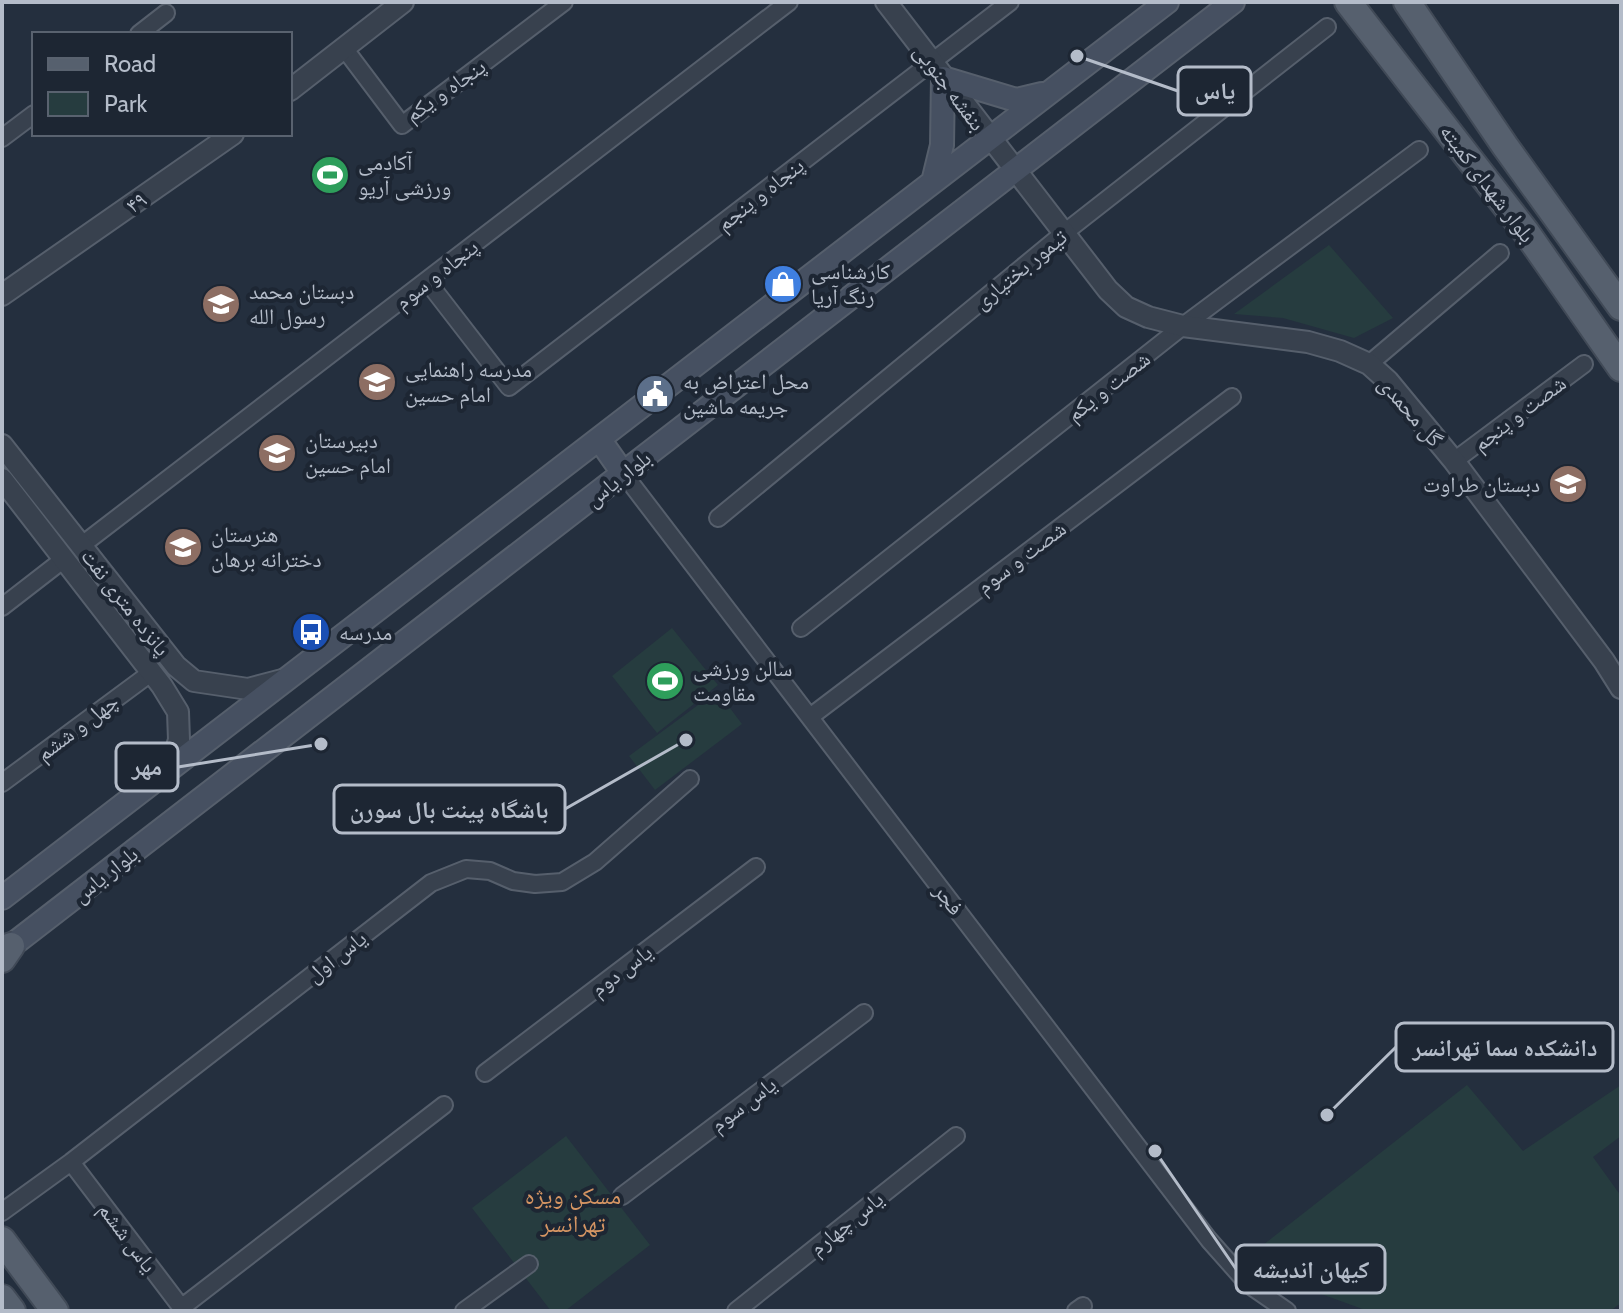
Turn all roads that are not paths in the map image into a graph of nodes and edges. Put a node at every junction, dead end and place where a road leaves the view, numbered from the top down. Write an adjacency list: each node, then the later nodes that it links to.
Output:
1 (403, 2): 14 (street)
2 (564, 2): 14 (street, پنجاه و یکم)
3 (789, 2): 28 (street, پنجاه و سوم)
4 (886, 2): 15 (street, بنفشه جنوبی)
5 (1010, 2): 15 (street, پنجاه و پنجم)
6 (1167, 2): 17 (main road, بلوار یاس)
7 (1233, 2): 23 (main road, بلوار یاس)
8 (1348, 2): 12 (main road, بلوار شهدای کمیته)
9 (1407, 2): 31 (main road, بلوار شهدای کمیته)
10 (166, 13): 13 (street)
11 (1330, 14): 12 (main road); 25 (street, تیمور بختیاری)
12 (1366, 26): 35 (main road, بلوار شهدای کمیته)
13 (150, 31)
14 (344, 48): 16 (street)
15 (937, 70): 17 (main road); 21 (street, بنفشه جنوبی); 24 (main road); 28 (street, پنجاه و پنجم)
16 (292, 88)
17 (1051, 92): 21 (main road, بلوار یاس)
18 (32, 116): 20 (street)
19 (230, 136): 27 (street, ۴۹)
20 (2, 138)
21 (990, 139): 23 (street, بنفشه جنوبی); 24 (main road, بلوار یاس)
22 (1419, 150): 32 (street, شصت و یکم)
23 (1014, 171): 25 (street, گل محمدی); 40 (main road, بلوار یاس)
24 (933, 182): 37 (main road, بلوار یاس)
25 (1064, 233): 32 (street, گل محمدی); 42 (street, تیمور بختیاری)
26 (1500, 253): 33 (street)
27 (40, 270): 29 (street, ۴۹); 30 (street, ۴۹)
28 (427, 281): 43 (street, پنجاه و سوم)
29 (2, 295)
30 (2, 302)
31 (1621, 307)
32 (1183, 326): 33 (street, گل محمدی); 46 (street, شصت و یکم)
33 (1369, 364): 39 (street, گل محمدی)
34 (1584, 364): 39 (street, شصت و پنجم)
35 (1621, 368)
36 (1232, 397): 51 (street, شصت و سوم)
37 (599, 439): 40 (main road); 49 (main road, بلوار یاس)
38 (2, 445): 43 (street, پانزده متری نفت)
39 (1454, 461): 50 (street, گل محمدی)
40 (623, 473): 51 (street, فجر); 57 (main road, بلوار یاس)
41 (2, 479): 44 (street, پانزده متری نفت)
42 (718, 518)
43 (82, 545): 44 (street); 47 (street, پانزده متری نفت)
44 (64, 559): 45 (street); 48 (street, پانزده متری نفت)
45 (2, 607)
46 (801, 628)
47 (169, 658): 48 (street); 49 (street, پانزده متری نفت)
48 (152, 672): 52 (street, پانزده متری نفت); 54 (street, چهل و ششم)
49 (286, 679): 52 (main road, بلوار یاس)
50 (1621, 688)
51 (810, 717): 73 (street, فجر)
52 (170, 768): 56 (main road, بلوار یاس)
53 (690, 779): 62 (street, یاس اول)
54 (2, 783)
55 (756, 867): 59 (street, یاس دوم)
56 (2, 898)
57 (5, 952)
58 (864, 1013): 63 (street, یاس سوم)
59 (485, 1073)
60 (444, 1105): 68 (street)
61 (956, 1136): 72 (street, یاس چهارم)
62 (71, 1162): 64 (street, یاس اول); 68 (street, یاس ششم)
63 (622, 1196)
64 (2, 1212)
65 (2, 1240): 70 (main road)
66 (529, 1264): 71 (street)
67 (2, 1298): 69 (main road)
68 (183, 1309)
69 (12, 1311)
70 (55, 1311)
71 (464, 1311)
72 (736, 1311)
73 (1287, 1311)

